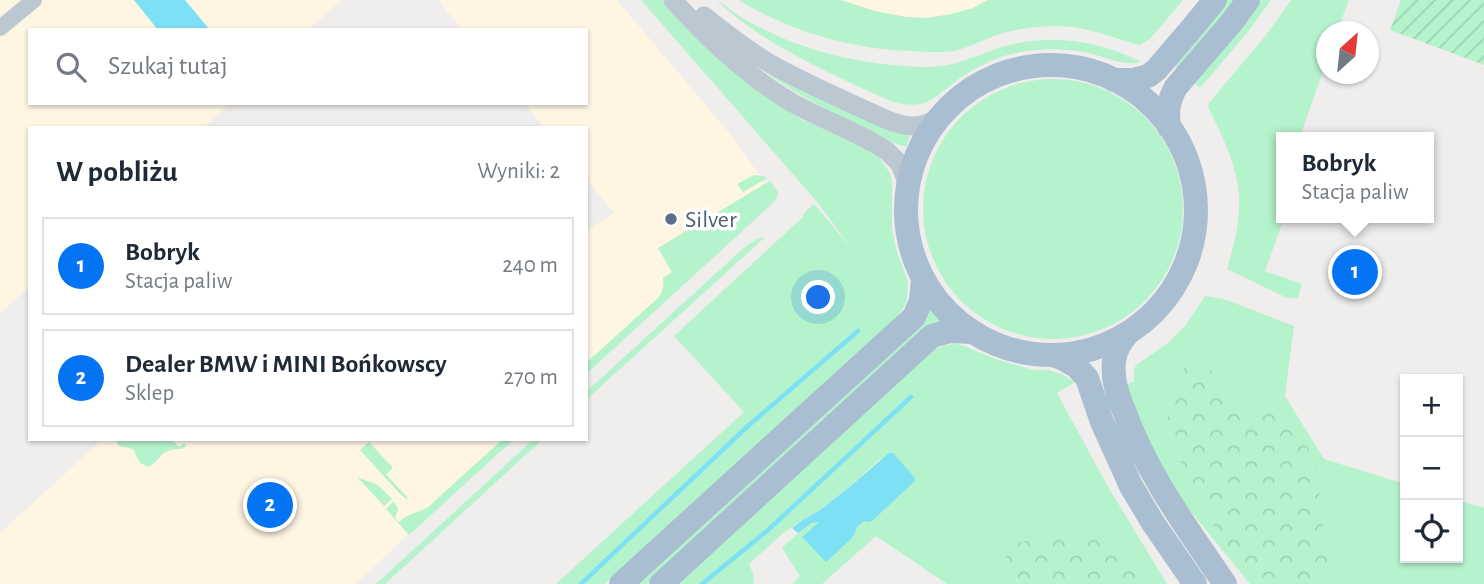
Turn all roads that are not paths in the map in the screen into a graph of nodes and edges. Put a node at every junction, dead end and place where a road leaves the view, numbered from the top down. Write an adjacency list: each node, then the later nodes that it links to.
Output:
1 (33, 0): 6 (street)
2 (673, 0): 10 (street)
3 (687, 0): 8 (street)
4 (1215, 0): 7 (main road)
5 (1248, 0): 9 (main road)
6 (0, 28)
7 (1114, 80): 8 (main road); 9 (main road)
8 (941, 116): 10 (main road)
9 (1169, 127): 13 (main road)
10 (908, 185): 11 (main road)
11 (923, 279): 12 (main road); 15 (main road)
12 (972, 332): 14 (main road); 16 (main road)
13 (1128, 333): 14 (main road); 18 (main road)
14 (1053, 355): 17 (main road)
15 (621, 584)
16 (661, 584)
17 (1195, 584)
18 (1225, 584)

